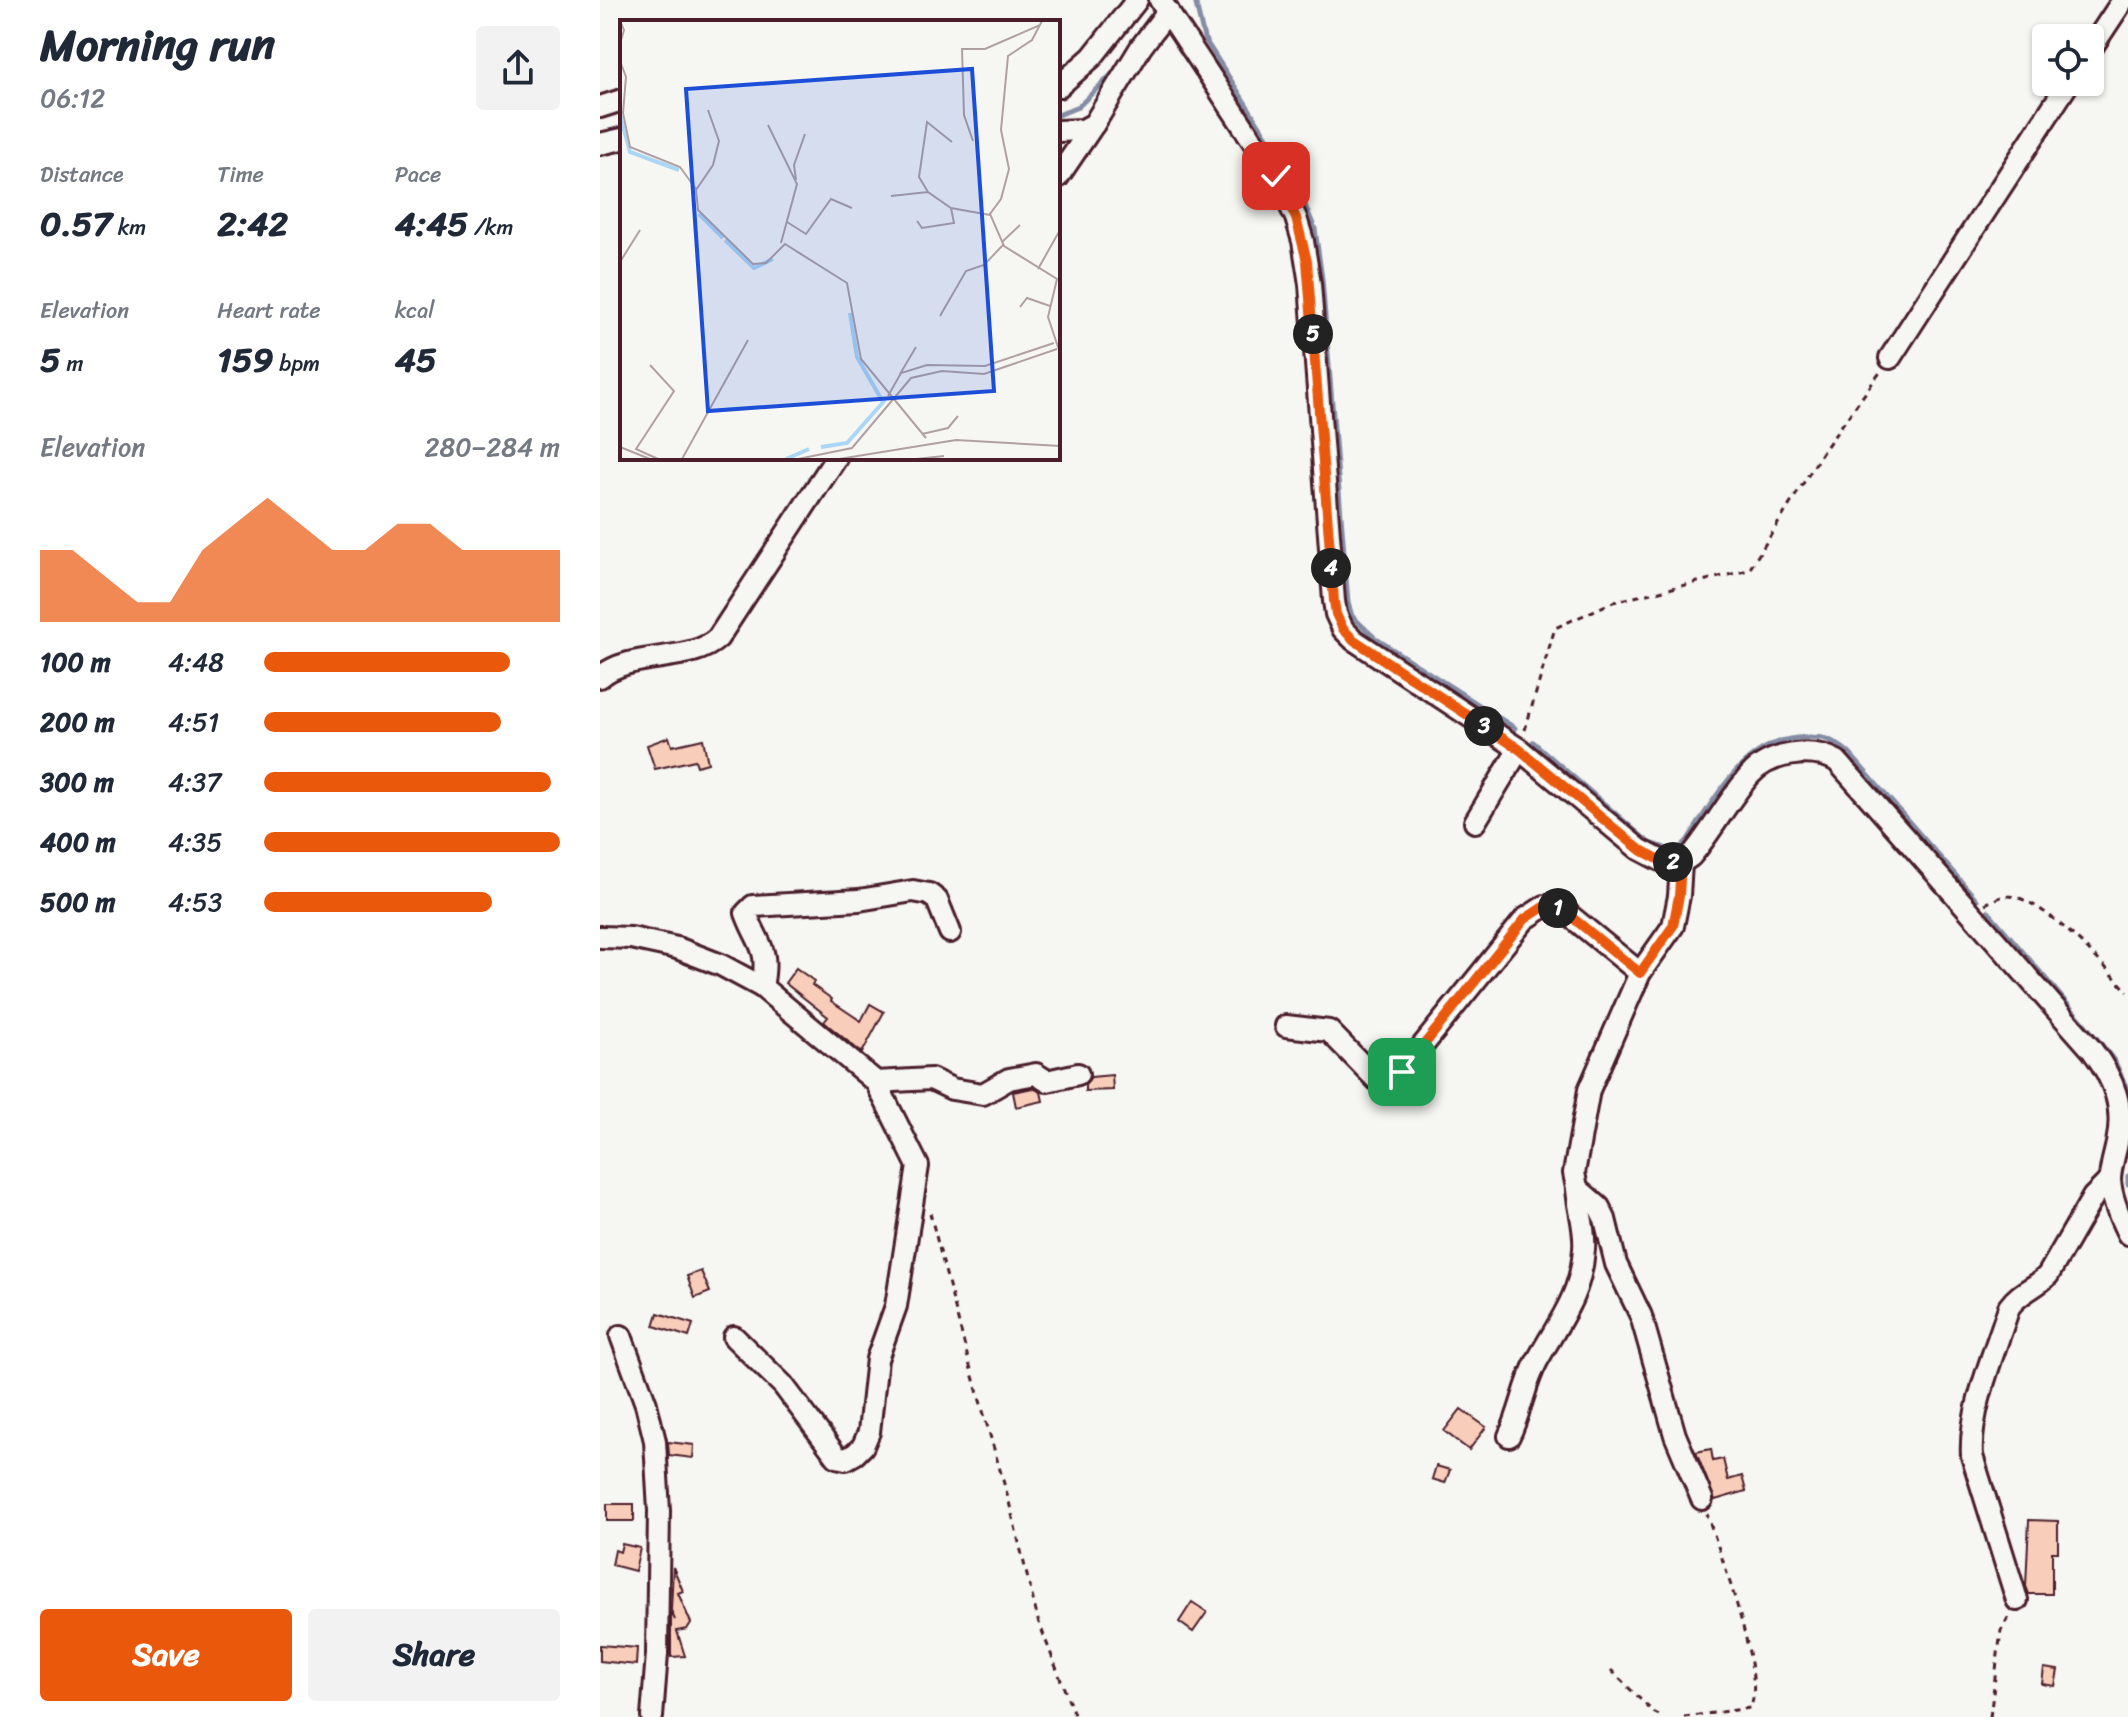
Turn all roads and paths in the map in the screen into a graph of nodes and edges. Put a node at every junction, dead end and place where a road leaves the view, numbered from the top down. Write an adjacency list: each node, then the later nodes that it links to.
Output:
1 (1137, 0): 5 (street)
2 (2123, 0): 4 (street)
3 (1164, 5): 9 (street); 17 (street)
4 (2104, 29)
5 (1060, 85)
6 (2060, 96): 14 (street)
7 (620, 101): 8 (street)
8 (600, 107)
9 (1094, 124): 10 (street); 13 (street)
10 (1060, 131)
11 (620, 139): 12 (street)
12 (600, 144)
13 (1060, 174)
14 (1890, 358): 17 (path)
15 (835, 460): 16 (street)
16 (600, 677)
17 (1519, 749): 18 (street); 19 (street)
18 (1475, 822)
19 (1681, 863): 20 (street); 23 (street)
20 (1968, 911): 25 (path); 29 (street)
21 (950, 932): 24 (street)
22 (600, 937): 24 (street)
23 (1640, 973): 26 (street); 30 (street)
24 (762, 987): 28 (street)
25 (2128, 992)
26 (1286, 1026)
27 (1078, 1074): 28 (street)
28 (876, 1082): 34 (street)
29 (2110, 1180): 32 (street); 37 (street)
30 (1577, 1188): 35 (street); 36 (street)
31 (930, 1212): 40 (path)
32 (2128, 1234)
33 (621, 1336): 39 (street)
34 (734, 1337)
35 (1509, 1436)
36 (1702, 1499): 42 (path)
37 (2017, 1600): 43 (path)
38 (1611, 1670): 41 (path)
39 (652, 1717)
40 (1075, 1717)
41 (1663, 1717)
42 (1684, 1717)
43 (1990, 1717)

